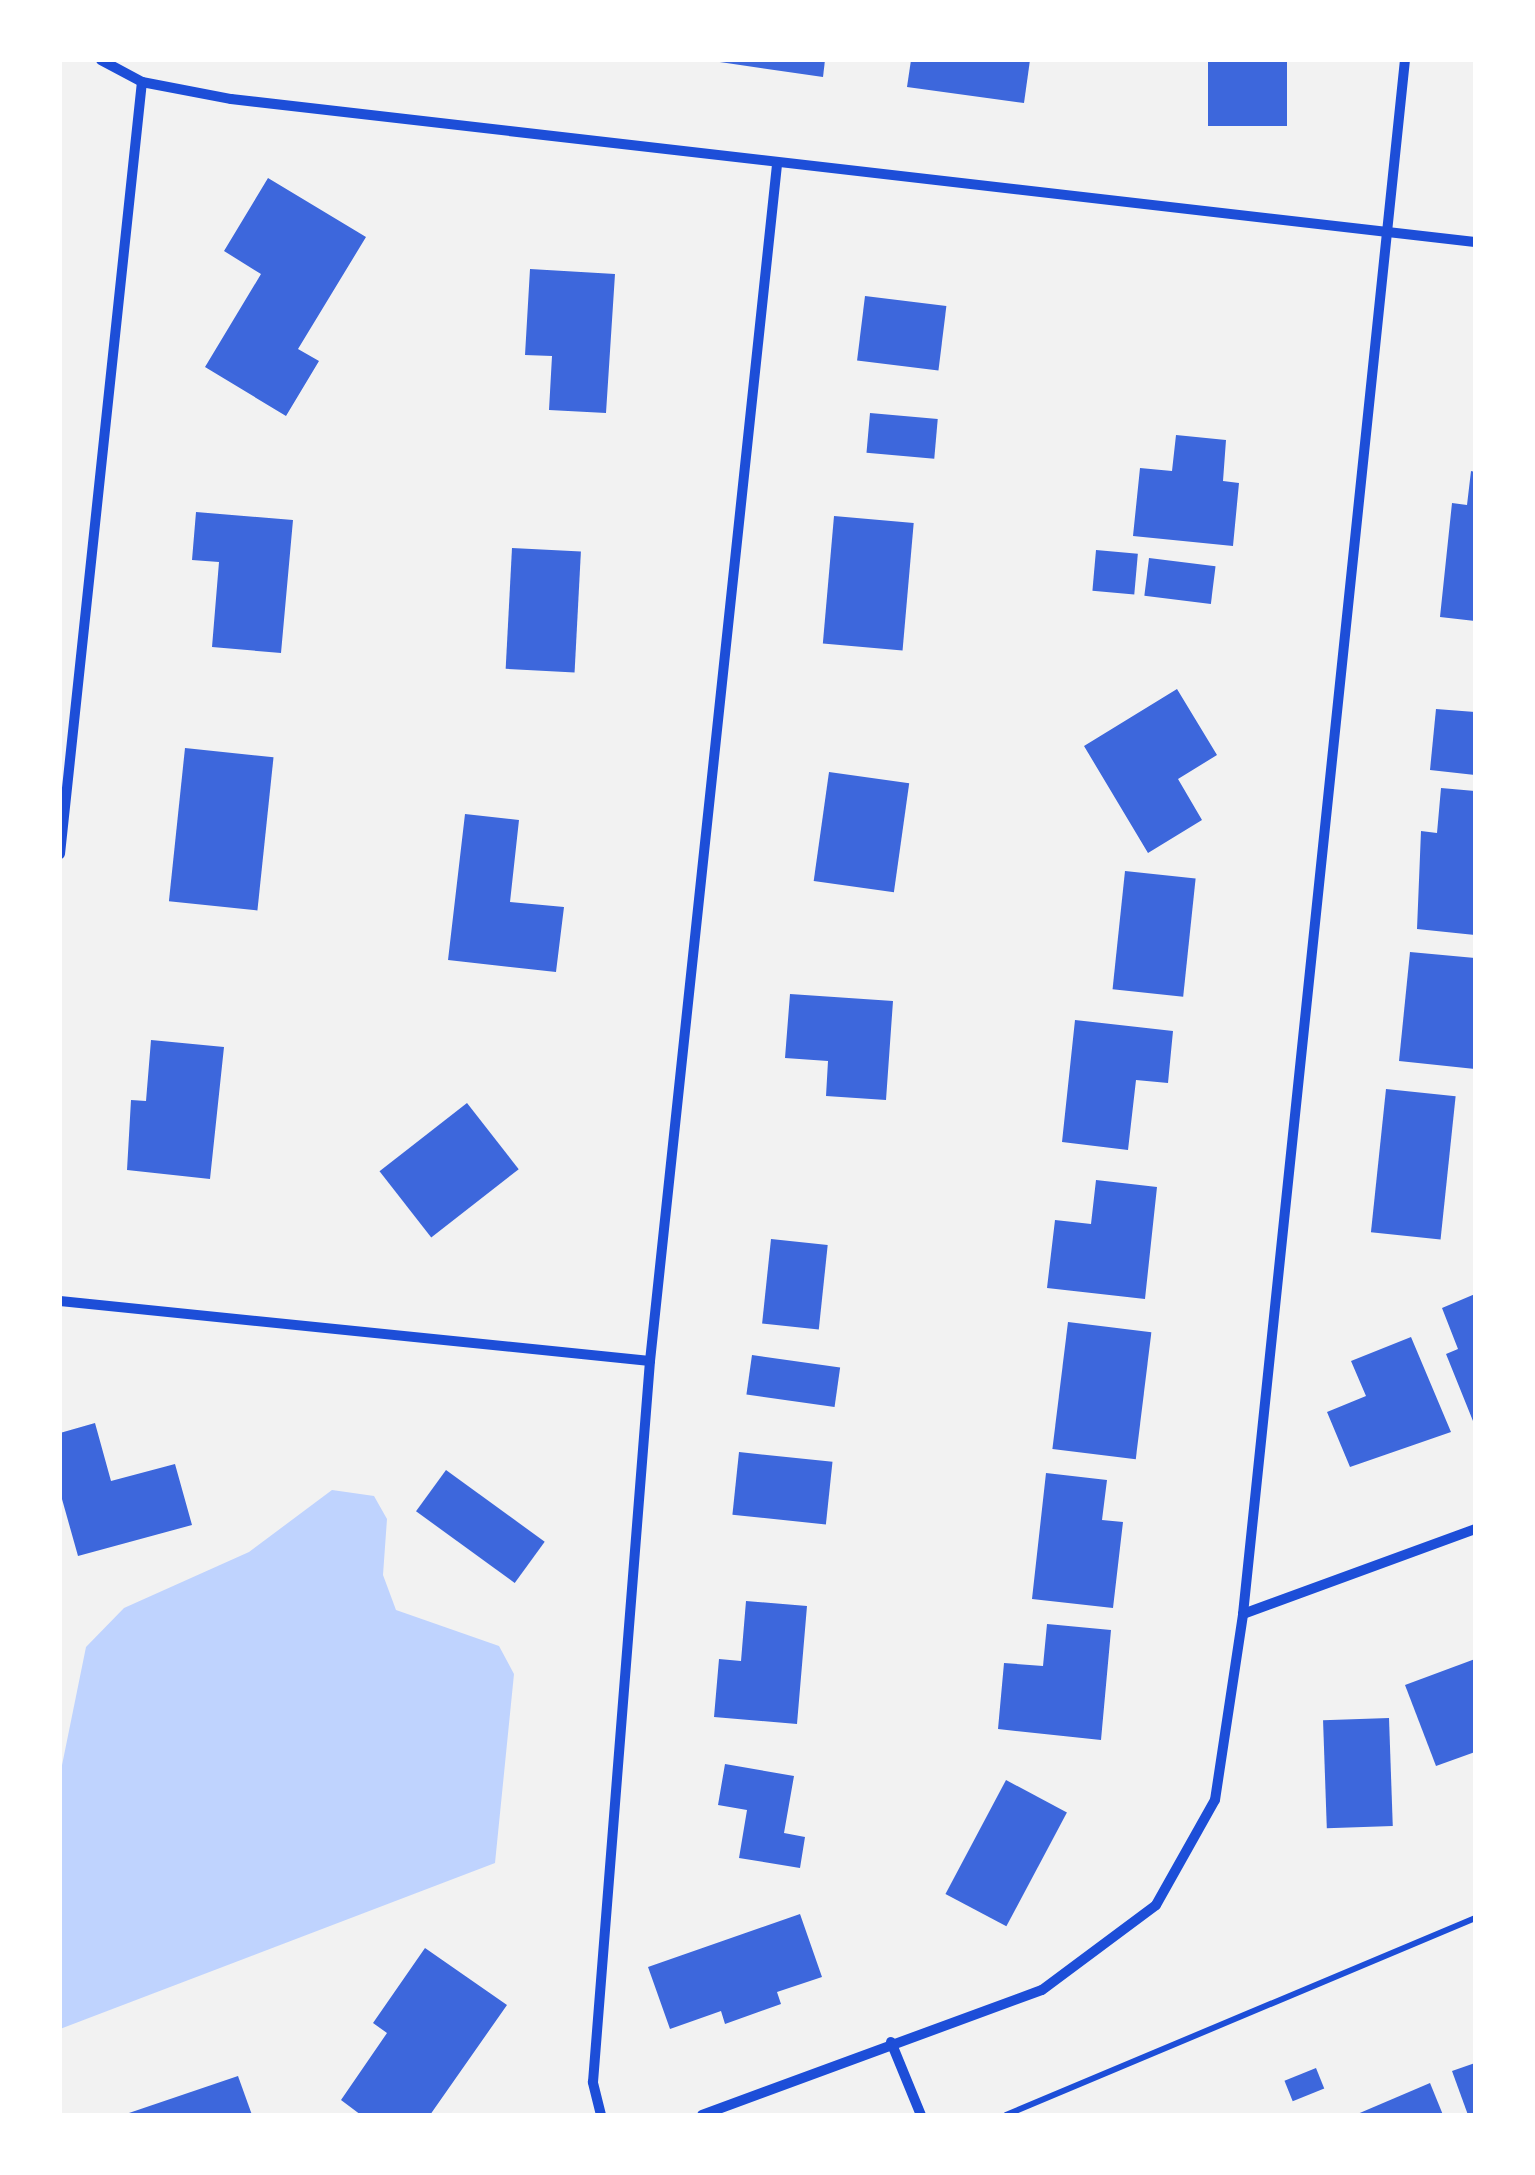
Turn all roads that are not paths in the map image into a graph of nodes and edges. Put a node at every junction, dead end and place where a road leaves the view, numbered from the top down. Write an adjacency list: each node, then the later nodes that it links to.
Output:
1 (101, 60): 3 (street)
2 (1405, 60): 5 (street)
3 (142, 82): 4 (street); 7 (street)
4 (777, 165): 5 (street); 9 (street)
5 (1388, 236): 6 (street); 11 (street)
6 (1475, 242)
7 (60, 854)
8 (60, 1301): 9 (street)
9 (650, 1361): 13 (street)
10 (1475, 1529): 11 (street)
11 (1243, 1614): 12 (street)
12 (891, 2042): 14 (street); 15 (street)
13 (601, 2115)
14 (702, 2115)
15 (921, 2115)

